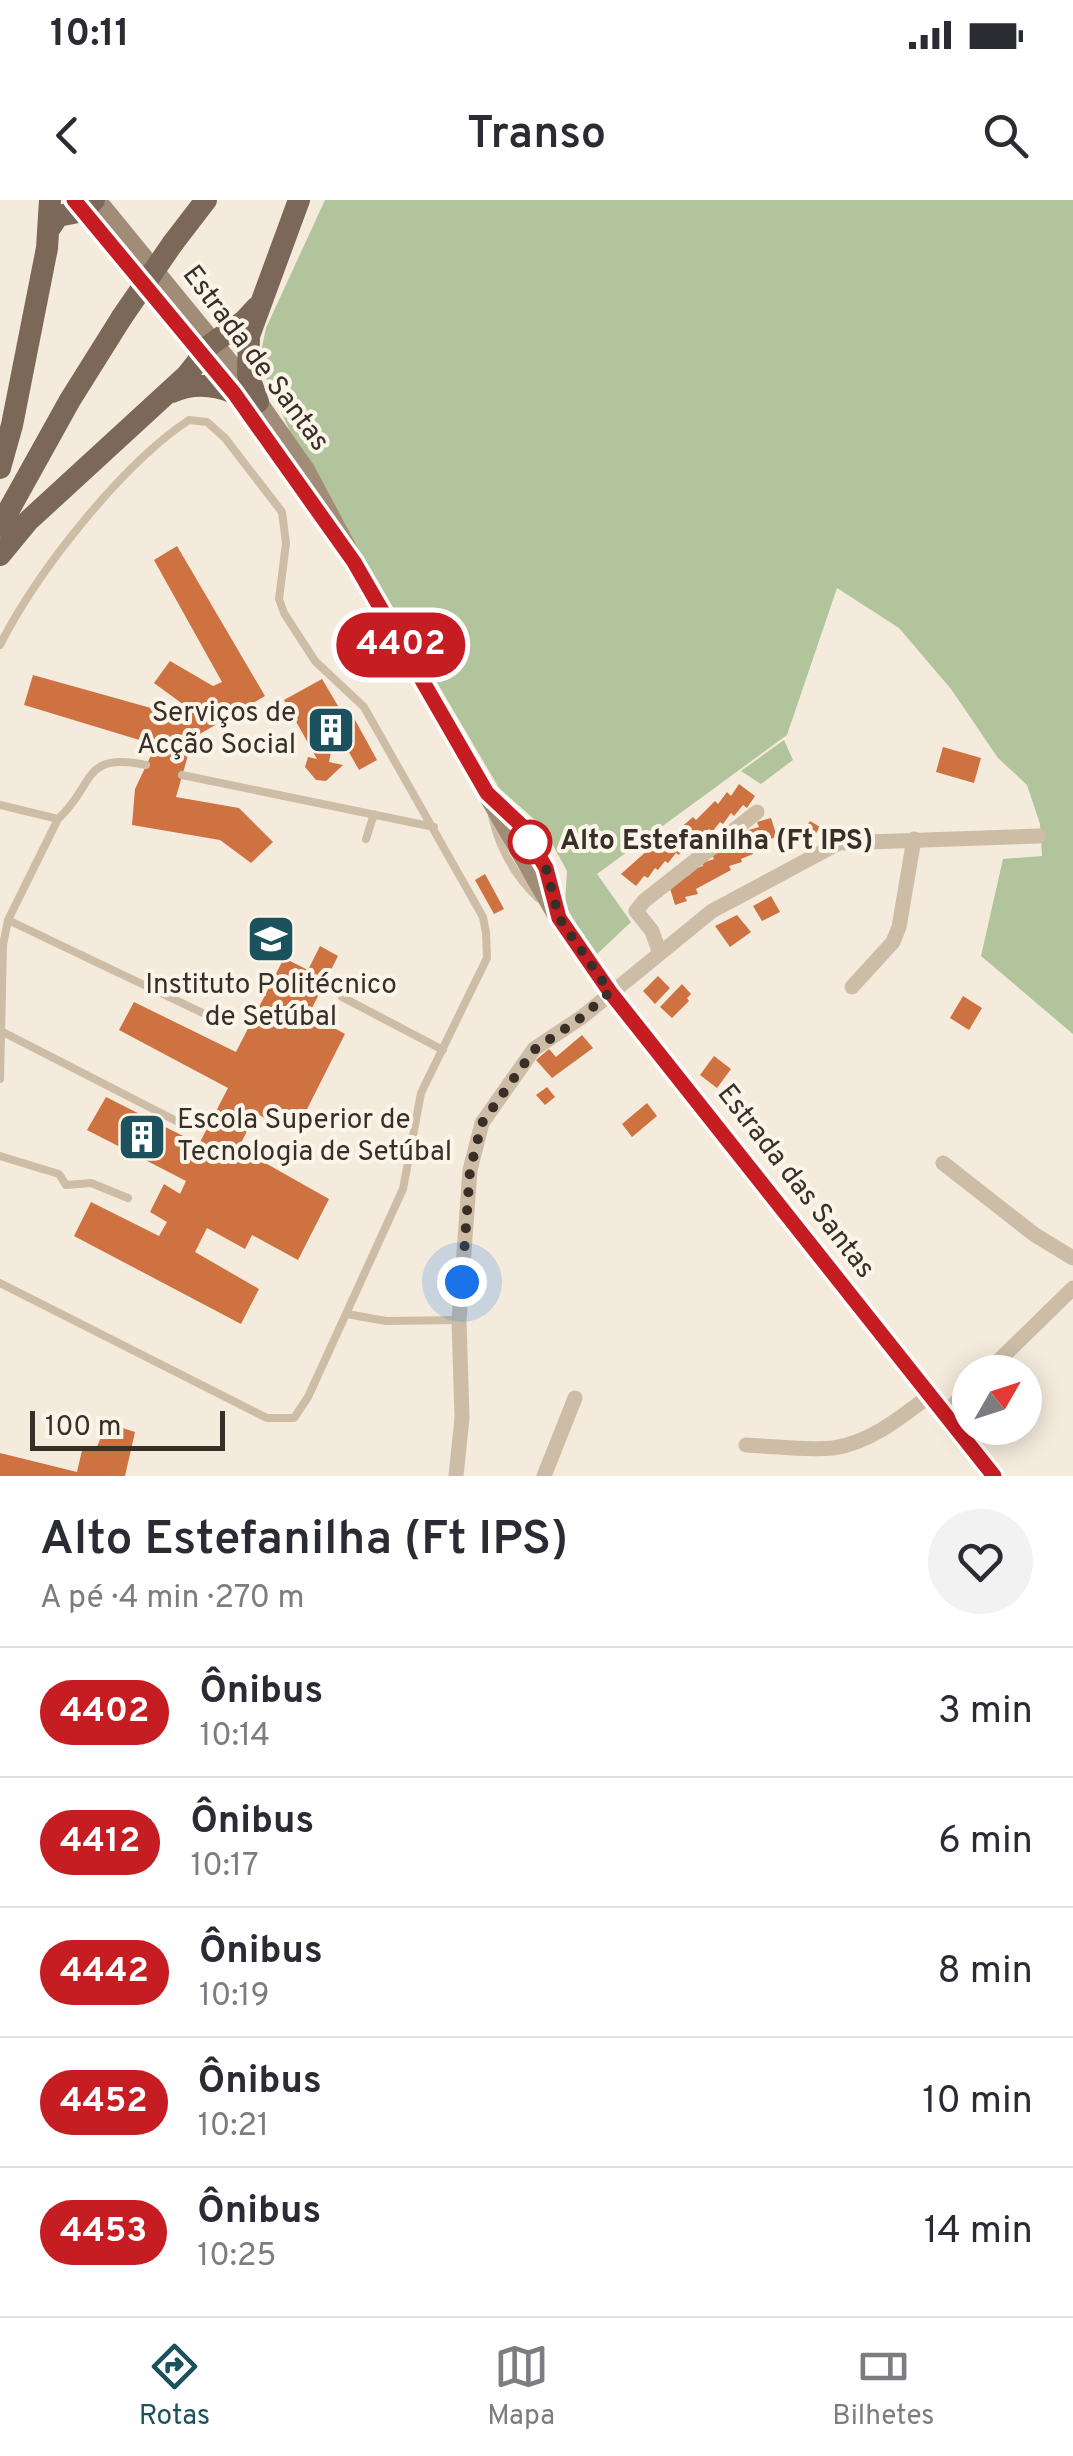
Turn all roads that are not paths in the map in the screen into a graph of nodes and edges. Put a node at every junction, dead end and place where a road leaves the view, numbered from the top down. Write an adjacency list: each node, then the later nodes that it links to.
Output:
1 (50, 200): 6 (main road)
2 (191, 200): 7 (main road)
3 (206, 200): 7 (main road)
4 (300, 200): 8 (main road)
5 (86, 203): 6 (main road); 10 (main road, Estrada de Santas)
6 (50, 228): 14 (main road)
7 (169, 238): 9 (main road, bridge)
8 (257, 307): 10 (main road); 13 (main road)
9 (118, 312): 15 (main road); 16 (main road)
10 (206, 347): 11 (main road, Estrada de Santas); 12 (main road); 13 (main road, Estrada de Santas)
11 (234, 393): 12 (main road); 18 (main road, Estrada de Santas)
12 (160, 399): 17 (main road)
13 (258, 402): 18 (main road, Estrada de Santas)
14 (0, 468)
15 (0, 501)
16 (0, 526)
17 (0, 556)
18 (354, 562): 30 (main road, Estrada de Santas)
19 (0, 646): 26 (lane)
20 (146, 765): 25 (lane)
21 (182, 774): 24 (lane)
22 (0, 805): 25 (lane)
23 (757, 812): 32 (street)
24 (374, 814): 26 (lane); 28 (lane)
25 (58, 818): 31 (lane)
26 (434, 827): 38 (lane)
27 (1040, 836): 29 (street)
28 (366, 839)
29 (914, 839): 32 (street); 33 (street)
30 (559, 918): 34 (main road, Estrada das Santas)
31 (8, 920): 36 (lane); 37 (lane)
32 (659, 951): 34 (street)
33 (852, 987)
34 (610, 992): 48 (street); 50 (main road, Estrada das Santas)
35 (342, 998): 38 (lane)
36 (207, 1016)
37 (1, 1031): 39 (lane); 40 (lane)
38 (443, 1050): 47 (lane)
39 (0, 1079)
40 (190, 1128)
41 (0, 1156): 43 (lane)
42 (943, 1163): 44 (street)
43 (128, 1198)
44 (1073, 1258)
45 (0, 1283): 47 (lane)
46 (1073, 1288): 49 (street)
47 (347, 1314): 48 (lane)
48 (460, 1320): 55 (street)
49 (1004, 1355)
50 (929, 1396): 53 (main road, Estrada das Santas); 54 (street)
51 (575, 1398): 56 (street)
52 (952, 1406): 53 (street)
53 (944, 1414): 57 (main road, Estrada das Santas)
54 (746, 1445)
55 (456, 1476)
56 (544, 1476)
57 (994, 1476)

